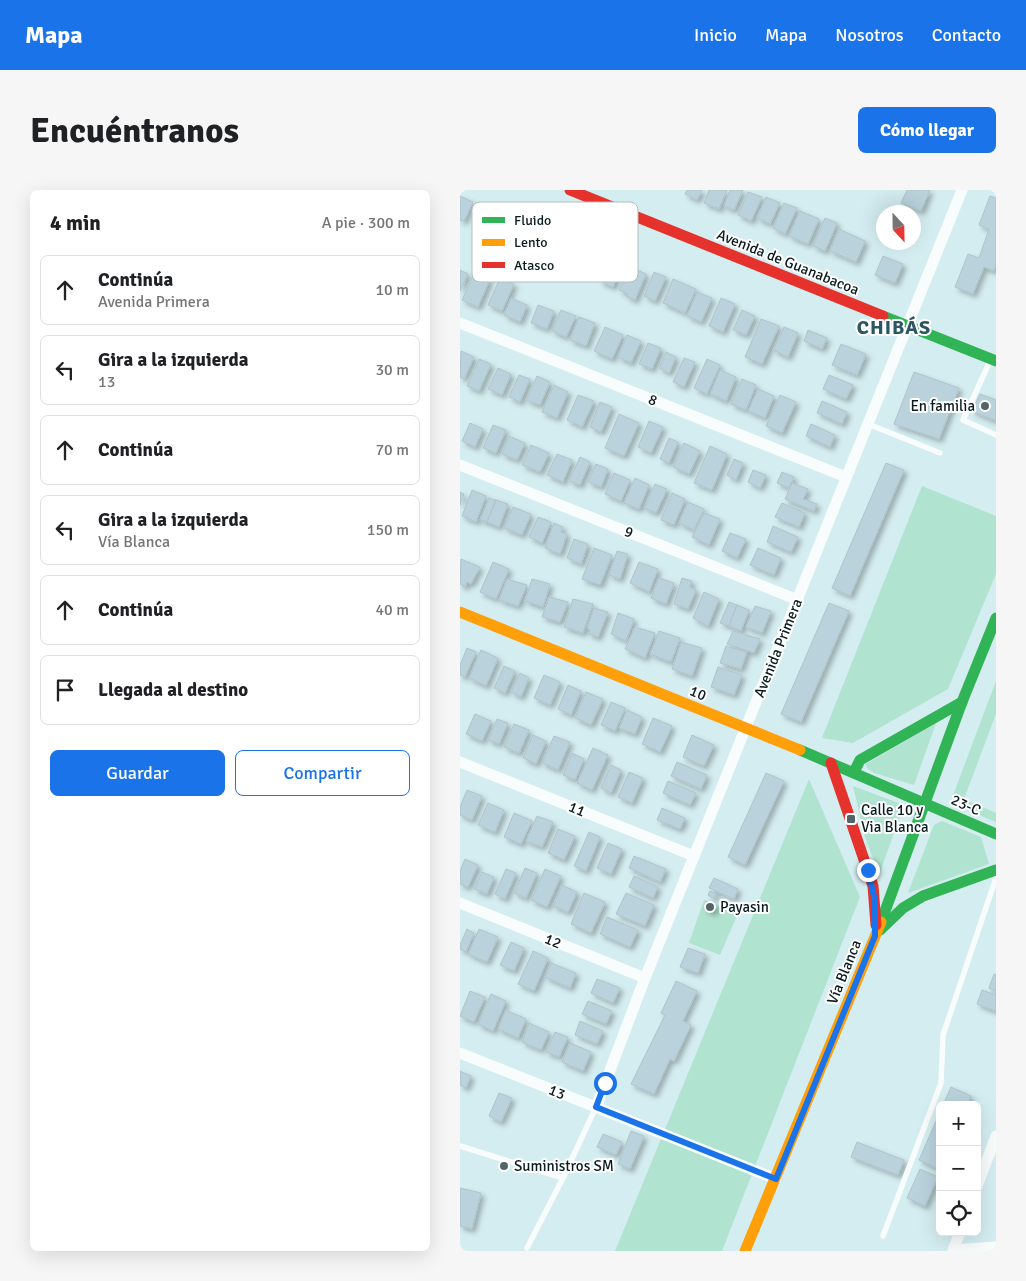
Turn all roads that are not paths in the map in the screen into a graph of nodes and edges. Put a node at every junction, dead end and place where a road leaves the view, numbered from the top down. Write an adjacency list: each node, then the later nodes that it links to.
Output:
1 (570, 190): 3 (main road, Avenida de Guanabacoa)
2 (962, 190): 6 (street, Avenida Primera)
3 (600, 202)
4 (638, 217): 6 (main road, Avenida de Guanabacoa)
5 (460, 323): 12 (street, 8)
6 (908, 326): 7 (main road, Avenida de Guanabacoa); 8 (street, Avenida Primera)
7 (994, 360): 9 (lane)
8 (867, 424): 10 (lane); 12 (street, Avenida Primera)
9 (996, 435)
10 (940, 453)
11 (460, 465): 13 (street, 9)
12 (846, 477): 13 (street, Avenida Primera)
13 (798, 600): 17 (street, Avenida Primera)
14 (460, 612): 17 (main road, 10)
15 (996, 618): 16 (main road, Vía Blanca)
16 (962, 702): 20 (main road); 21 (main road, Vía Blanca)
17 (746, 728): 19 (main road, 10); 23 (street, Avenida Primera)
18 (460, 762): 23 (street, 11)
19 (831, 763): 20 (main road, 10); 27 (main road)
20 (854, 772): 21 (main road, 10)
21 (925, 803): 22 (main road, 23-C); 27 (main road, Vía Blanca)
22 (996, 834)
23 (694, 856): 28 (street, Avenida Primera)
24 (996, 870): 27 (main road)
25 (996, 878): 36 (lane)
26 (460, 903): 28 (street, 12)
27 (875, 936): 35 (main road, Vía Blanca)
28 (645, 978): 30 (street, Avenida Primera)
29 (460, 1053): 30 (street, 13)
30 (596, 1107): 34 (lane); 35 (street, 13)
31 (996, 1136): 33 (street)
32 (460, 1146): 34 (lane)
33 (981, 1175)
34 (563, 1178): 39 (lane)
35 (776, 1179): 40 (main road, Vía Blanca)
36 (883, 1236)
37 (958, 1236): 38 (street)
38 (996, 1247)
39 (527, 1248)
40 (746, 1251)

